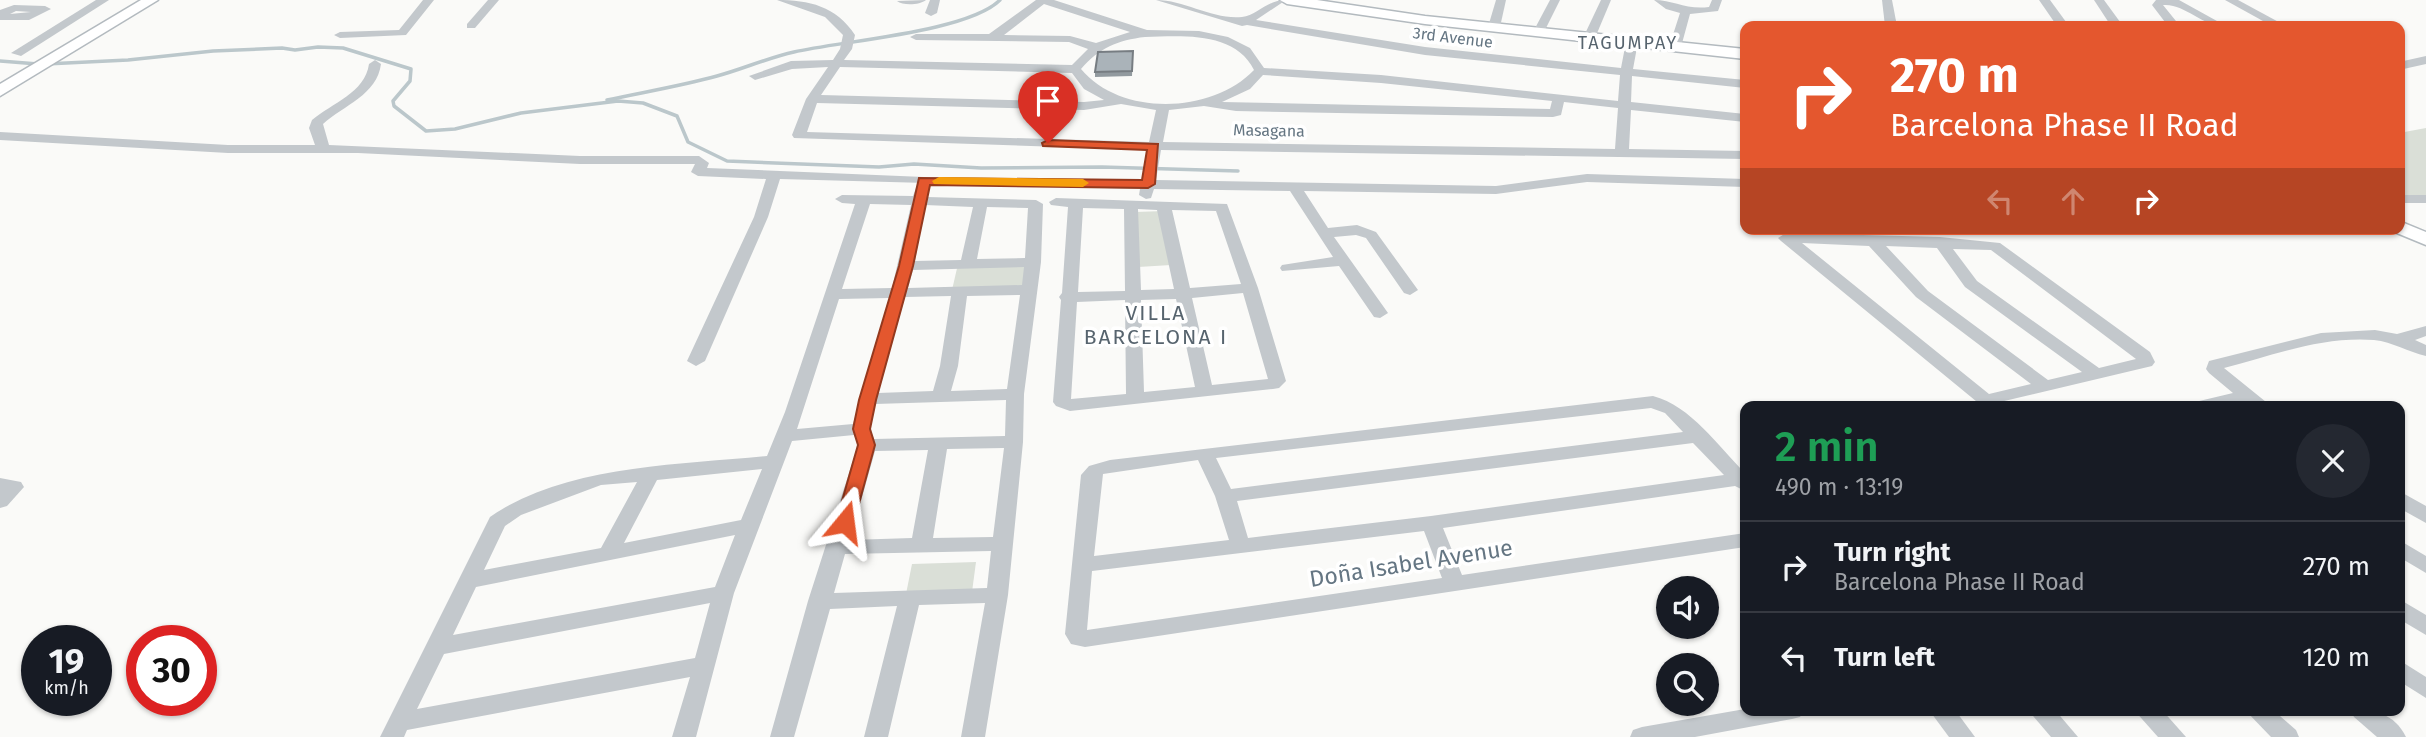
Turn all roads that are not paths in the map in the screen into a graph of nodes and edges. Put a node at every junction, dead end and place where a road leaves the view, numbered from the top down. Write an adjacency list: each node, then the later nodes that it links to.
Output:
1 (104, 0): 49 (street)
2 (139, 0): 38 (main road)
3 (151, 0): 38 (main road)
4 (429, 0): 41 (street)
5 (495, 0): 36 (street)
6 (784, 0): 28 (street)
7 (836, 0): 28 (street)
8 (921, 0): 23 (street)
9 (935, 0): 27 (street)
10 (1043, 0): 40 (street); 43 (street)
11 (1161, 0): 35 (street, 3rd Avenue)
12 (1281, 0): 35 (street)
13 (1287, 0): 25 (main road)
14 (1501, 0): 37 (street)
15 (1555, 0): 39 (street)
16 (1606, 0): 45 (street)
17 (1660, 0): 26 (street)
18 (1717, 0): 26 (street)
19 (1886, 0): 29 (street)
20 (2044, 0): 30 (street)
21 (2099, 0): 31 (street)
22 (2230, 0): 34 (street)
23 (902, 1)
24 (2172, 1): 32 (street); 33 (street)
25 (1328, 4): 37 (main road)
26 (1686, 10): 48 (street)
27 (931, 13)
28 (832, 16): 53 (street)
29 (1890, 21)
30 (2059, 21)
31 (2114, 21)
32 (2170, 21)
33 (2210, 21)
34 (2270, 21)
35 (1245, 22): 44 (street); 58 (street, 3rd Avenue)
36 (471, 26)
37 (1494, 27): 39 (main road)
38 (101, 29): 50 (main road)
39 (1539, 32): 45 (main road)
40 (1145, 33): 44 (street); 47 (street)
41 (340, 35)
42 (916, 37): 43 (street)
43 (993, 37): 47 (street)
44 (1213, 37): 57 (street)
45 (1589, 37): 46 (main road)
46 (1632, 42): 48 (main road); 58 (street)
47 (1095, 47): 56 (street)
48 (1675, 47): 51 (main road)
49 (17, 53)
50 (60, 53): 59 (main road)
51 (1740, 54)
52 (2426, 60): 55 (street)
53 (835, 63): 56 (street); 60 (street); 64 (street)
54 (375, 64): 71 (street)
55 (2405, 65)
56 (1075, 69): 65 (street)
57 (1260, 71): 63 (street); 66 (street)
58 (1626, 72): 61 (street, 3rd Avenue); 67 (street)
59 (30, 73): 62 (main road)
60 (755, 76)
61 (1740, 83)
62 (0, 91)
63 (1559, 98): 66 (street); 67 (street)
64 (811, 99): 65 (street); 74 (street, Masagana)
65 (1116, 102): 68 (street)
66 (1198, 103): 68 (street)
67 (1626, 105): 69 (street); 72 (street)
68 (1163, 106): 74 (street)
69 (1740, 117)
70 (0, 136): 71 (street)
71 (319, 150): 75 (street)
72 (1622, 152): 73 (street, Masagana); 74 (street, Masagana)
73 (1740, 155)
74 (1151, 166): 76 (street); 78 (street); 87 (street)
75 (775, 176): 76 (street); 114 (street)
76 (924, 181): 83 (street)
77 (1740, 183): 78 (street)
78 (1294, 186): 90 (street)
79 (842, 199): 80 (street)
80 (864, 199): 83 (street); 106 (street)
81 (2405, 199): 82 (street)
82 (2426, 199)
83 (918, 200): 84 (street); 99 (street)
84 (981, 202): 97 (street); 98 (street)
85 (1056, 202): 86 (street)
86 (1076, 203): 87 (street); 109 (street)
87 (1137, 204): 88 (street); 108 (street)
88 (1163, 204): 101 (street); 107 (street)
89 (2405, 230): 94 (main road)
90 (1325, 233): 96 (street); 103 (street)
91 (1781, 235): 123 (street)
92 (1795, 235): 93 (street)
93 (1872, 240): 95 (street); 116 (street)
94 (2426, 240)
95 (1940, 242): 115 (street); 115 (street)
96 (1342, 261): 100 (street); 110 (street)
97 (1033, 262): 98 (street); 102 (street)
98 (968, 263): 99 (street)
99 (906, 266): 105 (street)
100 (1288, 268)
101 (1250, 288): 107 (street); 117 (street)
102 (1028, 290): 104 (street); 118 (street)
103 (1410, 290)
104 (960, 291): 105 (street); 120 (street)
105 (898, 292): 106 (street); 122 (street)
106 (831, 294): 127 (street)
107 (1182, 294): 108 (street); 117 (street)
108 (1135, 296): 109 (street); 121 (street)
109 (1067, 297): 121 (street)
110 (1380, 313)
111 (2426, 331): 112 (street)
112 (2400, 339): 113 (street); 119 (street)
113 (2426, 351)
114 (696, 361)
115 (2095, 373): 116 (street)
116 (2045, 386): 124 (street)
117 (1205, 391): 121 (street)
118 (1015, 394): 120 (street); 131 (street)
119 (2246, 395): 125 (street); 126 (street)
120 (940, 397): 122 (street)
121 (1135, 398)
122 (867, 400): 129 (street)
123 (1988, 401)
124 (1996, 401)
125 (2221, 401)
126 (2255, 401)
127 (785, 436): 129 (street); 133 (street)
128 (1699, 436): 132 (street); 135 (street); 138 (street)
129 (864, 437): 130 (street); 147 (street)
130 (939, 442): 131 (street); 146 (street)
131 (1014, 442): 145 (street)
132 (1204, 453): 138 (street); 151 (street)
133 (773, 462): 134 (street); 143 (street)
134 (651, 473): 150 (street); 153 (street)
135 (1740, 480)
136 (1740, 482): 142 (street)
137 (0, 484): 139 (street)
138 (1225, 496): 148 (street)
139 (0, 501)
140 (2405, 502): 141 (street)
141 (2426, 516)
142 (1431, 523): 148 (street); 154 (street)
143 (748, 526): 150 (street); 155 (street)
144 (1740, 541): 154 (street, Doña Isabel Avenue)
145 (1002, 544): 146 (street); 156 (street)
146 (921, 546): 147 (street)
147 (838, 547): 158 (street)
148 (1241, 547): 151 (street)
149 (2405, 551): 152 (street)
150 (608, 553): 153 (street)
151 (1082, 565): 154 (street, Doña Isabel Avenue)
152 (2426, 566)
153 (468, 581): 161 (street)
154 (1455, 583)
155 (723, 593): 161 (street); 162 (street)
156 (997, 595): 157 (street); 176 (street)
157 (910, 598): 158 (street); 175 (street)
158 (819, 601): 174 (street)
159 (2405, 611): 160 (street)
160 (2426, 627)
161 (434, 647): 171 (street)
162 (705, 665): 171 (street); 173 (street)
163 (2405, 673): 164 (street)
164 (2426, 689)
165 (1769, 716): 172 (street)
166 (1946, 716): 178 (street)
167 (2046, 716): 179 (street)
168 (2152, 716): 180 (street)
169 (2264, 716): 181 (street)
170 (2369, 716): 182 (street)
171 (396, 729)
172 (1713, 731): 177 (street)
173 (684, 737)
174 (782, 737)
175 (876, 737)
176 (973, 737)
177 (1642, 737)
178 (1963, 737)
179 (2066, 737)
180 (2174, 737)
181 (2287, 737)
182 (2394, 737)

